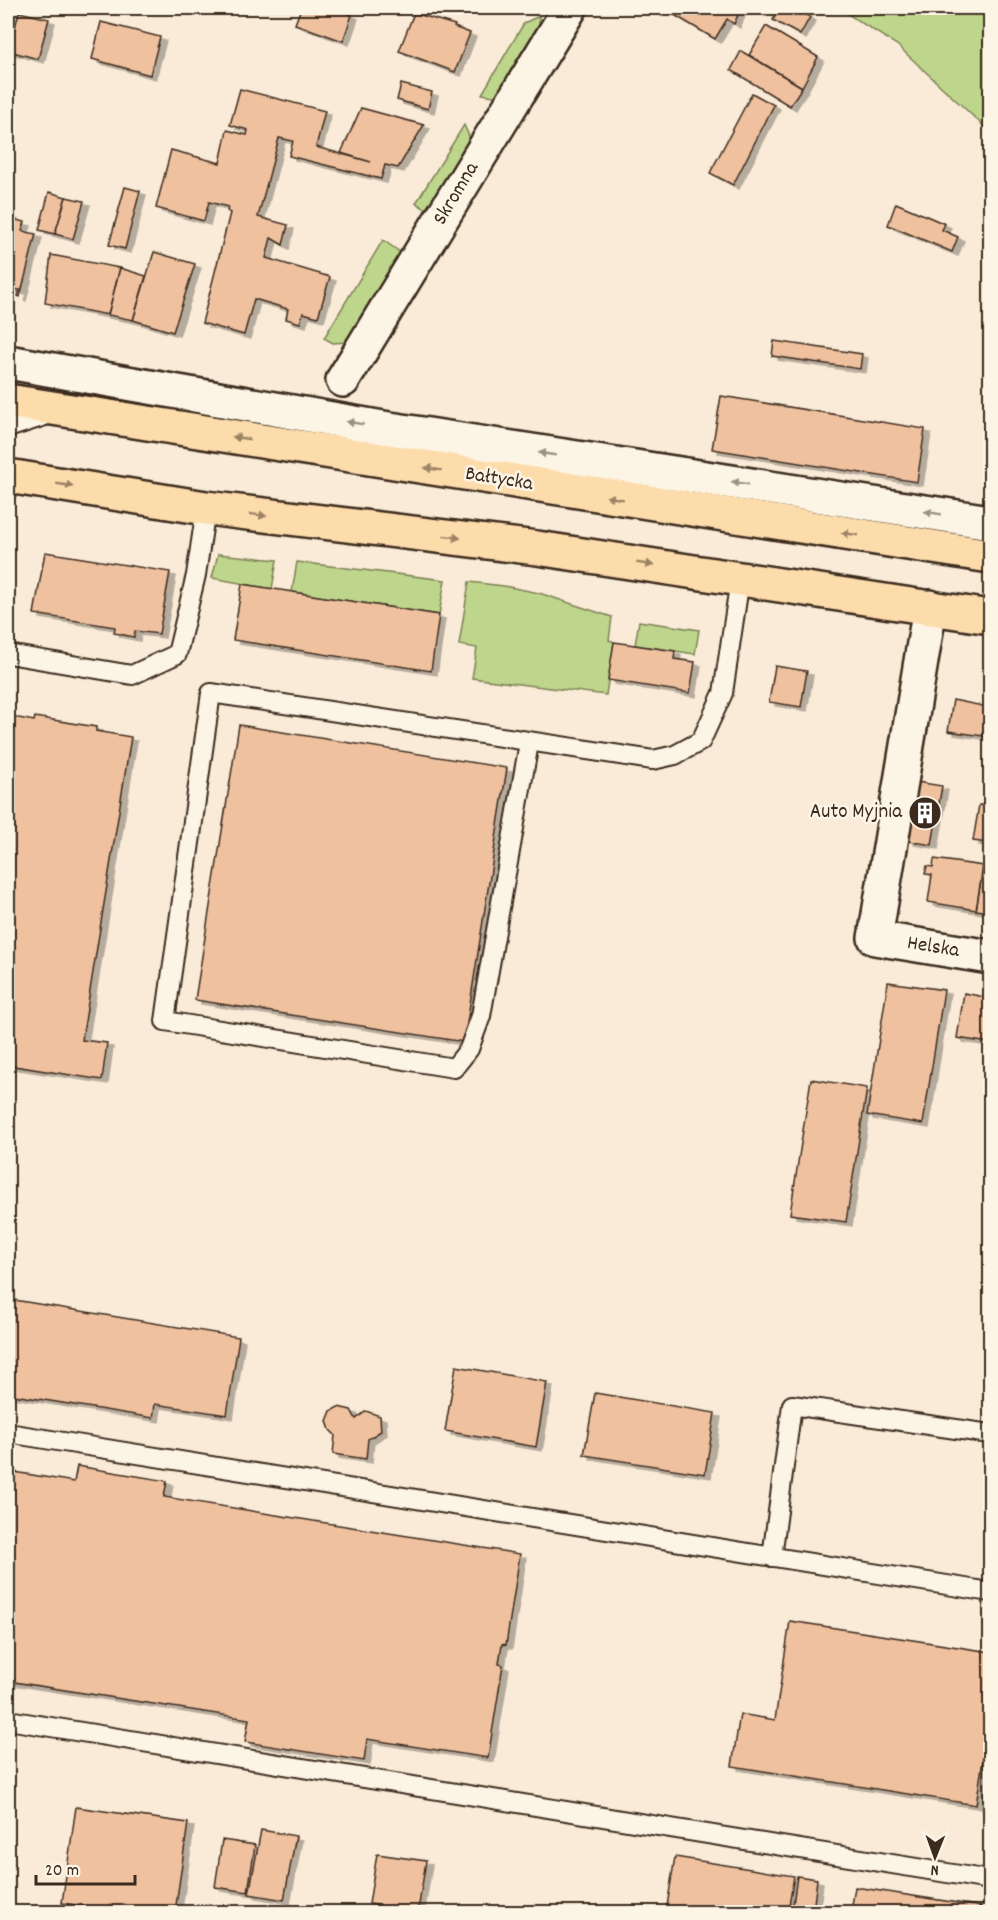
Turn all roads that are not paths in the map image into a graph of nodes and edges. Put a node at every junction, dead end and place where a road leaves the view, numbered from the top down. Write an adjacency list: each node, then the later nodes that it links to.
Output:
1 (570, 8): 3 (street, Skromna)
2 (8, 362): 9 (street, one-way to 2)
3 (343, 380)
4 (8, 401): 5 (main road, Bałtycka)
5 (64, 410): 6 (lane); 10 (main road, Bałtycka, one-way to 5)
6 (8, 428)
7 (8, 476): 8 (main road, one-way to 8)
8 (206, 508): 11 (main road, one-way to 11); 14 (lane)
9 (990, 522)
10 (990, 556)
11 (740, 579): 12 (main road); 15 (lane)
12 (930, 608): 13 (main road); 16 (street, Helska)
13 (990, 617)
14 (8, 654)
15 (529, 743): 15 (lane)
16 (990, 957)
17 (8, 1432): 19 (lane)
18 (990, 1434): 19 (lane)
19 (772, 1557): 20 (lane)
20 (990, 1592)
21 (8, 1720): 22 (lane)
22 (990, 1880)

